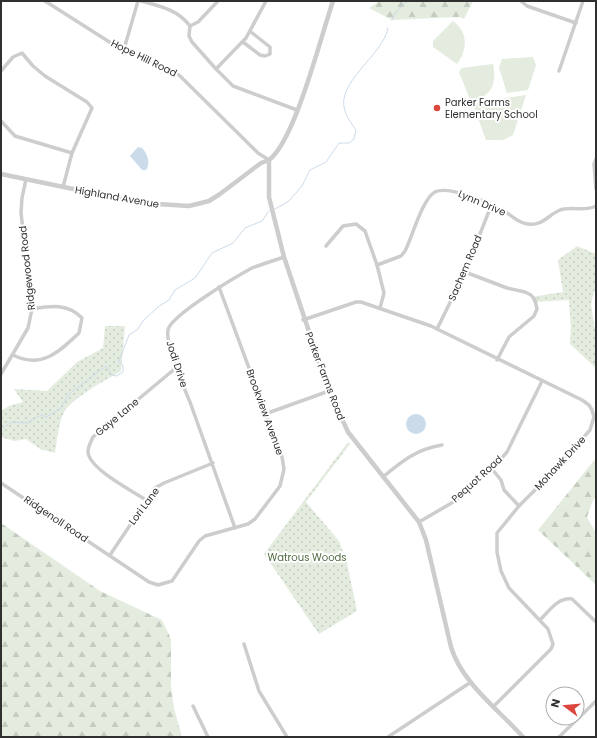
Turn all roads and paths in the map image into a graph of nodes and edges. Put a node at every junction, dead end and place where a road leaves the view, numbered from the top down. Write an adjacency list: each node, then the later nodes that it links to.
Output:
1 (45, 1): 13 (street, Hope Hill Road)
2 (138, 1): 13 (street)
3 (141, 1): 10 (street)
4 (218, 1): 10 (street)
5 (266, 1): 11 (street)
6 (333, 1): 17 (street)
7 (521, 1): 9 (street)
8 (584, 1): 9 (street)
9 (576, 23): 15 (street)
10 (190, 26): 14 (street)
11 (251, 32): 12 (street); 12 (street)
12 (243, 42): 14 (street)
13 (124, 49): 21 (street, Hope Hill Road)
14 (216, 69): 17 (street)
15 (559, 70)
16 (1, 71): 19 (street)
17 (297, 110): 21 (street)
18 (1, 121): 19 (street)
19 (72, 153): 24 (street)
20 (596, 159): 25 (street)
21 (269, 160): 24 (street, Highland Avenue); 29 (street, Parker Farms Road)
22 (1, 174): 23 (street, Highland Avenue)
23 (26, 180): 24 (street, Highland Avenue); 34 (street, Ridgewood Road)
24 (63, 187)
25 (596, 189)
26 (491, 206): 27 (street, Lynn Drive); 30 (street, Lynn Drive); 31 (street, Sachem Road)
27 (596, 206)
28 (326, 246): 30 (street)
29 (284, 257): 32 (street, Jodi Drive); 35 (street, Parker Farms Road)
30 (377, 264): 33 (street)
31 (465, 272): 36 (street, Sachem Road); 38 (street)
32 (219, 287): 39 (street, Jodi Drive); 43 (street, Brookview Avenue)
33 (380, 308): 35 (street, Mohawk Drive); 36 (street, Mohawk Drive)
34 (32, 309): 37 (street, Ridgewood Road); 37 (street)
35 (303, 320): 42 (street, Parker Farms Road)
36 (437, 329): 38 (street, Mohawk Drive)
37 (12, 355): 40 (street, Ridgewood Road)
38 (497, 360): 41 (street, Mohawk Drive)
39 (177, 367): 45 (street, Jodi Drive); 49 (street, Gaye Lane)
40 (1, 374)
41 (542, 381): 46 (street, Pequot Road); 50 (street, Mohawk Drive)
42 (329, 391): 43 (street); 47 (street, Parker Farms Road)
43 (265, 414): 52 (street, Brookview Avenue)
44 (442, 445): 47 (street)
45 (213, 464): 49 (street, Lori Lane); 52 (street, Jodi Drive)
46 (492, 469): 50 (street); 51 (street, Pequot Road)
47 (383, 477): 51 (street, Parker Farms Road)
48 (1, 483): 53 (street, Ridgenoll Road)
49 (146, 500): 53 (street, Lori Lane)
50 (519, 506): 54 (street, Mohawk Drive)
51 (419, 522): 57 (street, Parker Farms Road)
52 (235, 528): 53 (street, Brookview Avenue)
53 (110, 555)
54 (540, 620): 55 (street); 60 (street, Mohawk Drive)
55 (596, 622)
56 (244, 644): 62 (street)
57 (471, 682): 60 (street, Parker Farms Road); 63 (street)
58 (596, 701): 65 (street)
59 (193, 706): 61 (street)
60 (494, 706): 64 (street, Parker Farms Road)
61 (208, 737)
62 (287, 737)
63 (388, 737)
64 (523, 737)
65 (559, 737)

